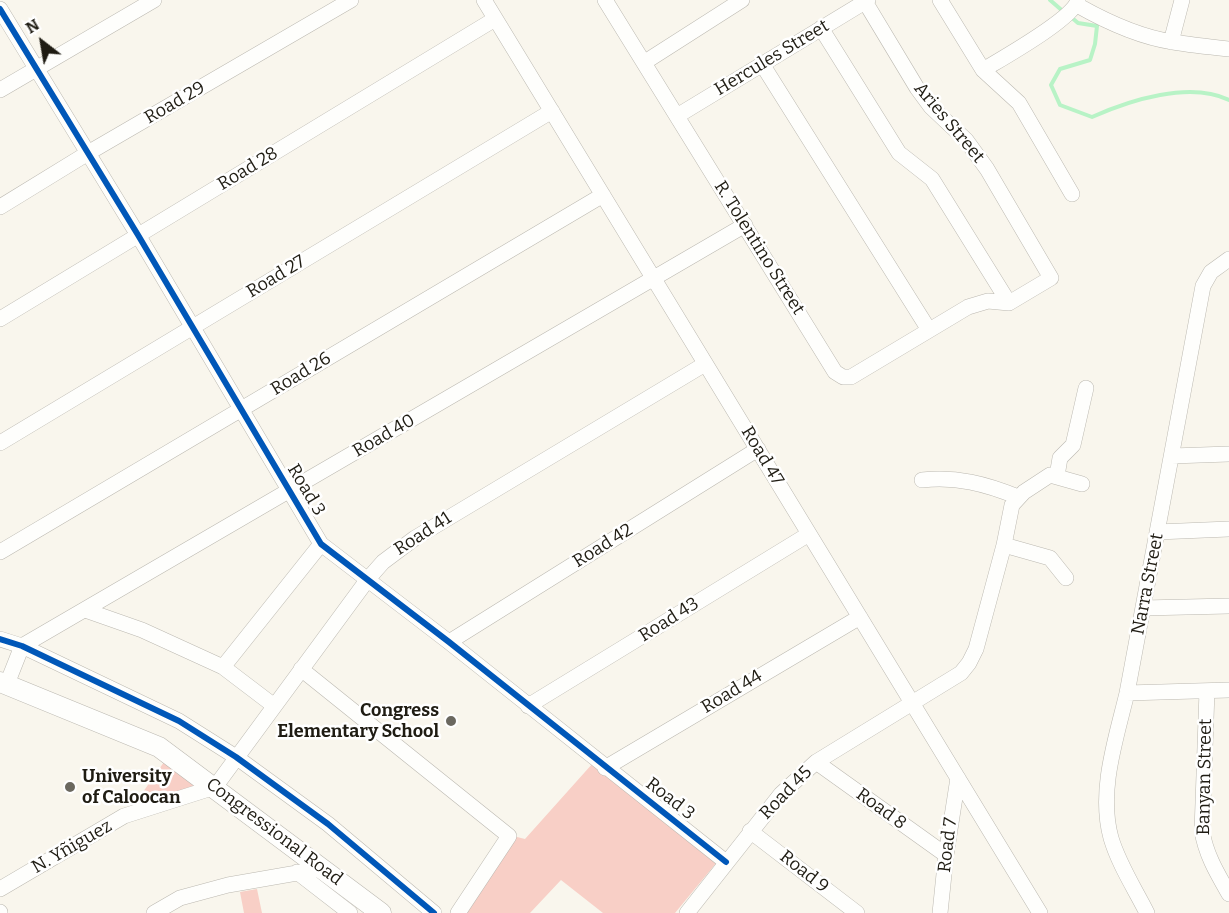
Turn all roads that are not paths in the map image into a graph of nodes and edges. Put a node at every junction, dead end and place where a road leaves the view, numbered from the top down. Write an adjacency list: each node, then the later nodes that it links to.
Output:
1 (154, 0): 17 (street)
2 (351, 0): 22 (street, Road 29)
3 (484, 0): 11 (street, Road 47)
4 (605, 0): 15 (street, R. Tolentino Street)
5 (740, 0): 15 (street)
6 (940, 0): 18 (street)
7 (1182, 0): 13 (street)
8 (865, 1): 12 (street, Hercules Street); 30 (street, Aries Street)
9 (1077, 3): 13 (street); 18 (street)
10 (0, 9): 17 (street, Road 3)
11 (495, 19): 20 (street, Road 47); 27 (street, Road 28)
12 (821, 28): 16 (street, Hercules Street); 30 (street)
13 (1171, 42): 14 (street)
14 (1229, 49)
15 (645, 62): 21 (street, R. Tolentino Street)
16 (762, 64): 21 (street, Hercules Street); 33 (street)
17 (36, 69): 19 (street); 22 (street, Road 3)
18 (982, 70): 23 (street)
19 (0, 90)
20 (552, 111): 24 (street, Road 47); 32 (street, Road 27)
21 (677, 116): 26 (street, R. Tolentino Street)
22 (88, 153): 25 (street, Road 29); 27 (street, Road 3)
23 (1072, 194)
24 (603, 195): 29 (street, Road 47); 36 (street, Road 26)
25 (0, 207)
26 (746, 225): 29 (street, Road 40); 33 (street, R. Tolentino Street)
27 (138, 235): 31 (street, Road 28); 32 (street, Road 3)
28 (1229, 259): 40 (street, Narra Street)
29 (653, 278): 34 (street, Road 47); 44 (street, Road 40)
30 (1009, 303): 33 (street)
31 (0, 319)
32 (192, 328): 36 (street, Road 3); 37 (street, Road 27)
33 (929, 330)
34 (705, 364): 38 (street, Road 47); 53 (street, Road 41)
35 (1086, 388): 41 (street)
36 (242, 409): 44 (street, Road 3); 51 (street, Road 26)
37 (0, 443)
38 (758, 449): 48 (street, Road 47); 59 (street, Road 42)
39 (1229, 454): 40 (street)
40 (1172, 456): 47 (street, Narra Street)
41 (1057, 476): 43 (street); 45 (street)
42 (922, 480): 45 (street)
43 (1082, 484)
44 (289, 491): 49 (street, Road 3); 56 (street, Road 40)
45 (1018, 497): 50 (street, Road 45)
46 (1229, 529): 47 (street)
47 (1157, 532): 55 (street, Narra Street)
48 (809, 534): 57 (street, Road 47); 69 (street, Road 43)
49 (321, 544): 53 (street, Road 3); 61 (street)
50 (1004, 545): 52 (street); 67 (street, Road 45)
51 (0, 552)
52 (1066, 578)
53 (368, 579): 59 (street, Road 3); 62 (street, Road 41)
54 (1229, 606): 55 (street)
55 (1143, 608): 66 (street, Narra Street)
56 (84, 610): 60 (street, Road 40); 61 (street)
57 (860, 617): 67 (street, Road 47); 72 (street, Road 44)
58 (0, 639): 60 (street)
59 (449, 642): 69 (street, Road 3)
60 (22, 646): 63 (street); 70 (street)
61 (223, 667): 68 (street)
62 (301, 669): 68 (street, Road 41); 87 (street)
63 (3, 683): 74 (main road, Congressional Road)
64 (1229, 690): 65 (street)
65 (1207, 691): 66 (street); 81 (street, Banyan Street)
66 (1127, 693): 91 (street, Narra Street)
67 (913, 704): 71 (street, Road 45); 73 (street, Road 47)
68 (273, 705): 70 (street, Road 41)
69 (528, 706): 72 (street, Road 3)
70 (236, 757): 74 (street, Road 41); 86 (street)
71 (816, 762): 75 (street, Road 45); 76 (street, Road 8)
72 (605, 768): 77 (street, Road 3)
73 (958, 778): 76 (street, Road 7); 90 (street, Road 47)
74 (215, 787): 78 (main road, Congressional Road); 80 (street, N. Yñiguez)
75 (750, 831): 77 (street, Road 45); 88 (street, Road 9)
76 (946, 855): 89 (street, Road 7)
77 (726, 862): 82 (street, Road 45)
78 (320, 869): 79 (street); 85 (main road, Congressional Road)
79 (297, 872): 83 (street); 84 (street)
80 (0, 889)
81 (1229, 894)
82 (692, 911)
83 (154, 913)
84 (350, 913)
85 (381, 913)
86 (434, 913)
87 (458, 913)
88 (857, 913)
89 (940, 913)
90 (1040, 913)
91 (1147, 913)

